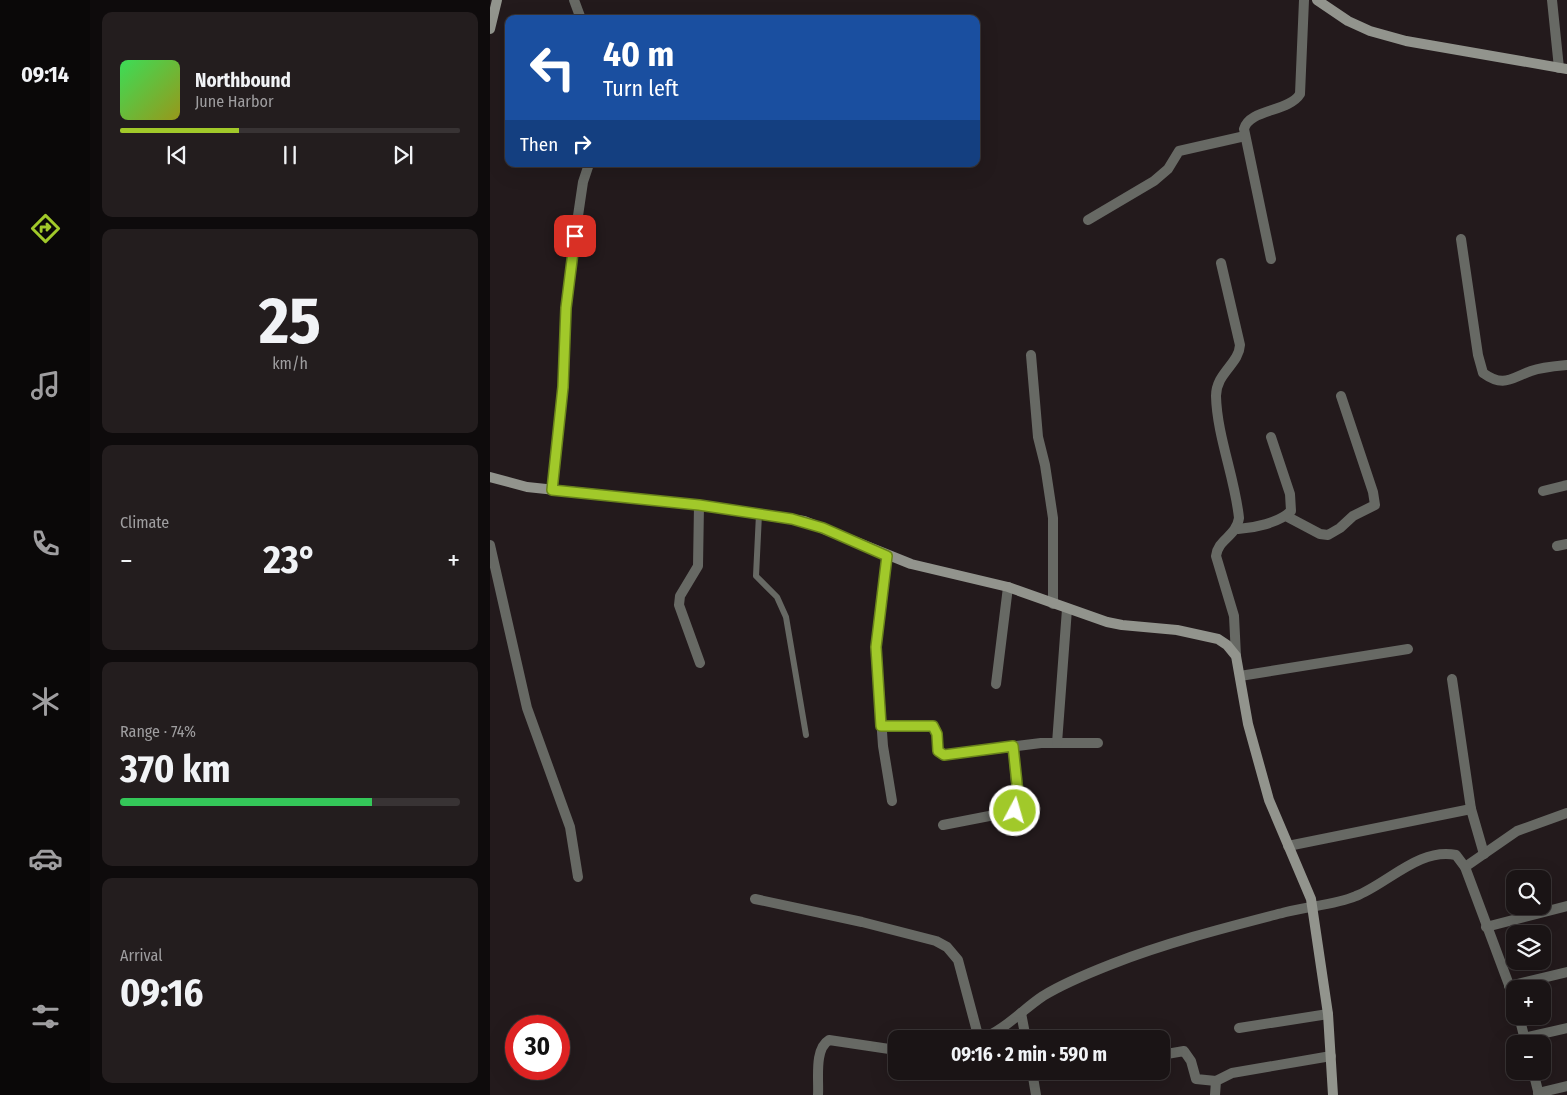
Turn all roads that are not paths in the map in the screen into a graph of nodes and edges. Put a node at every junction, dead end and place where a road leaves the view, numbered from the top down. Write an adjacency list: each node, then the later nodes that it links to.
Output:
1 (497, 0): 7 (street)
2 (574, 0): 6 (street)
3 (1304, 0): 9 (street)
4 (1318, 0): 8 (street)
5 (1552, 0): 8 (street)
6 (580, 15)
7 (490, 29)
8 (1563, 69)
9 (1245, 136): 11 (street); 14 (street)
10 (589, 167): 12 (street)
11 (1088, 220)
12 (575, 236): 22 (lane)
13 (1461, 239): 17 (street)
14 (1271, 259)
15 (1221, 263): 27 (street)
16 (1031, 355): 31 (street)
17 (1567, 365)
18 (1341, 396): 26 (street)
19 (1272, 437): 26 (street)
20 (490, 477): 22 (street)
21 (1567, 485): 23 (street)
22 (552, 490): 24 (street)
23 (1544, 491)
24 (699, 505): 25 (street); 35 (street)
25 (759, 514): 29 (street); 40 (lane)
26 (1286, 516): 27 (street)
27 (1238, 529): 34 (street)
28 (490, 544): 51 (street)
29 (887, 556): 30 (street); 39 (street)
30 (1008, 587): 31 (street); 38 (street)
31 (1053, 604): 32 (street)
32 (1067, 609): 34 (street); 41 (street)
33 (1408, 649): 36 (street)
34 (1236, 656): 36 (street)
35 (700, 663)
36 (1240, 676): 48 (street)
37 (1452, 679): 45 (street)
38 (996, 684)
39 (881, 726): 43 (street); 44 (street)
40 (806, 736)
41 (1057, 743): 42 (street); 43 (street)
42 (1098, 743)
43 (1013, 746): 47 (street)
44 (892, 801)
45 (1470, 809): 48 (street); 49 (street)
46 (1567, 812): 49 (street)
47 (944, 825)
48 (1288, 846): 53 (street)
49 (1484, 854): 50 (street)
50 (1465, 867): 53 (street); 55 (street)
51 (578, 877)
52 (755, 899): 63 (street)
53 (1312, 906): 59 (street); 60 (street)
54 (1567, 906): 55 (street)
55 (1486, 926): 57 (street)
56 (1567, 972): 58 (street)
57 (1507, 980)
58 (1534, 980)
59 (1021, 1013): 64 (street); 65 (street)
60 (1328, 1014): 61 (street); 69 (street)
61 (1239, 1028)
62 (1567, 1028): 66 (street)
63 (977, 1030)
64 (999, 1030)
65 (1024, 1030)
66 (1544, 1035)
67 (888, 1049): 75 (street)
68 (1170, 1053): 72 (street)
69 (1330, 1056): 72 (street); 78 (street)
70 (1034, 1080): 76 (street)
71 (1535, 1080): 74 (street)
72 (1216, 1081): 77 (street)
73 (1567, 1086): 74 (street)
74 (1539, 1094)
75 (818, 1095)
76 (1036, 1095)
77 (1215, 1095)
78 (1333, 1095)

